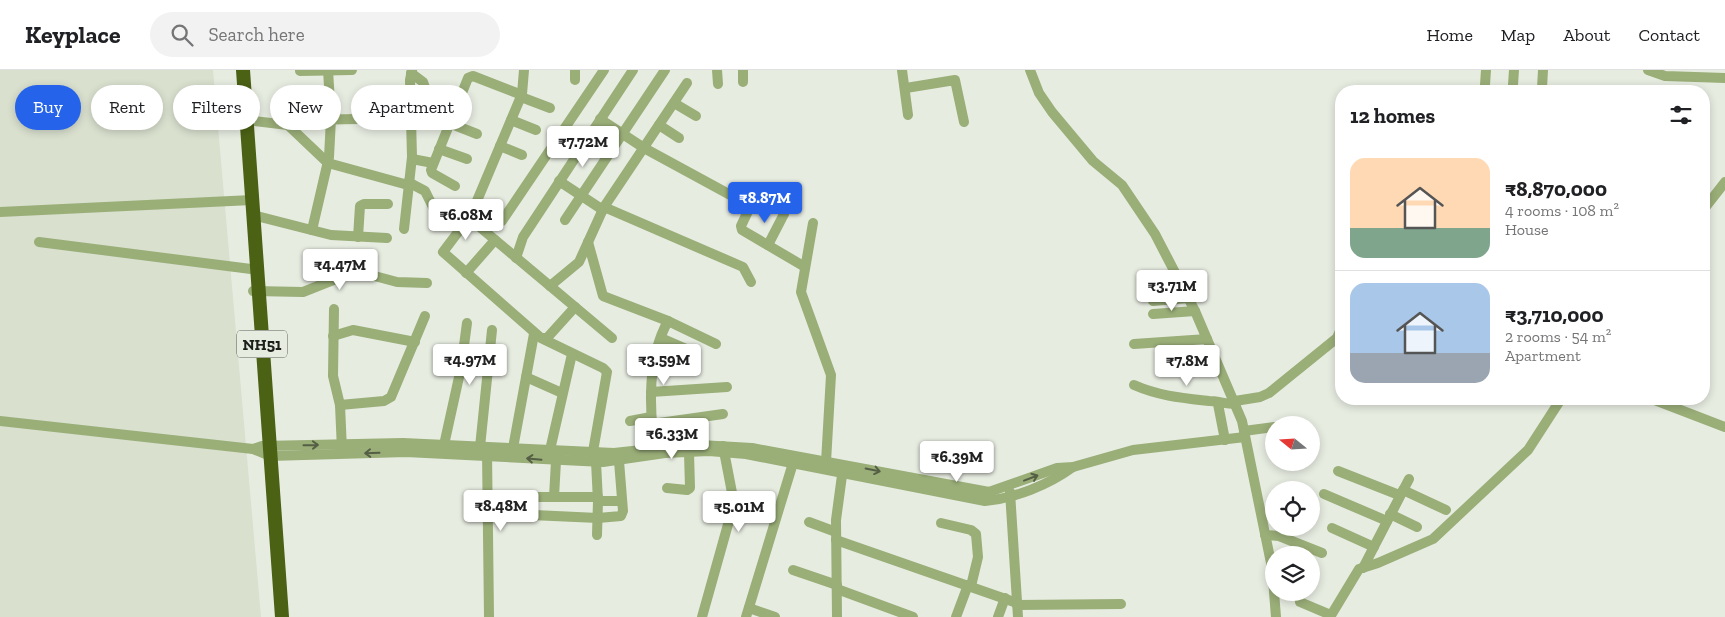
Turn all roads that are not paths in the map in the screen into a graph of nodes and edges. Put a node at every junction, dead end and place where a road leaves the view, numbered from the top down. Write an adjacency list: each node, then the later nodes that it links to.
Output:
1 (236, 70): 64 (highway, NH51)
2 (243, 70): 23 (highway, NH51)
3 (328, 70): 4 (street); 17 (street); 24 (street)
4 (352, 70)
5 (524, 70): 32 (street)
6 (604, 70): 73 (street)
7 (633, 70): 38 (street)
8 (665, 70): 49 (street)
9 (717, 70): 22 (street)
10 (743, 70): 20 (street)
11 (902, 70): 31 (street)
12 (1030, 70): 92 (street)
13 (1486, 70): 28 (street)
14 (1514, 70): 29 (street)
15 (1543, 70): 30 (street)
16 (1648, 70): 19 (street)
17 (300, 71)
18 (412, 72): 25 (street); 26 (street)
19 (1725, 78)
20 (743, 82)
21 (687, 83): 33 (street)
22 (718, 84)
23 (244, 85)
24 (329, 85)
25 (412, 85)
26 (423, 85)
27 (465, 85): 32 (street)
28 (1485, 85)
29 (1514, 85)
30 (1542, 85)
31 (906, 88): 35 (street); 39 (street)
32 (521, 96): 34 (street); 37 (street)
33 (674, 103): 36 (street); 40 (street)
34 (550, 108)
35 (908, 114)
36 (696, 116)
37 (511, 120): 47 (street); 51 (street)
38 (600, 120): 49 (street); 59 (street)
39 (964, 122)
40 (660, 125): 50 (street); 52 (street)
41 (246, 130): 64 (highway, NH51)
42 (293, 130): 57 (street)
43 (330, 130): 57 (street)
44 (412, 130): 55 (street)
45 (447, 130): 53 (street)
46 (467, 130): 48 (street)
47 (536, 130)
48 (477, 134)
49 (622, 134): 52 (street); 63 (street)
50 (679, 138)
51 (500, 146): 54 (street); 71 (street)
52 (644, 148): 67 (street); 83 (street)
53 (439, 149): 56 (street); 58 (street)
54 (522, 155)
55 (412, 159): 58 (street); 61 (street)
56 (466, 159)
57 (328, 163): 61 (street); 76 (street)
58 (433, 163): 62 (street)
59 (559, 181): 63 (street); 84 (street)
60 (1725, 182): 65 (street)
61 (408, 184): 75 (street); 77 (street)
62 (455, 186)
63 (581, 196): 67 (street); 72 (street)
64 (249, 200): 68 (street); 70 (highway, NH51); 86 (highway, NH51)
65 (1710, 201)
66 (388, 204): 78 (street)
67 (604, 209): 82 (street); 88 (street)
68 (0, 212)
69 (784, 214): 83 (street)
70 (253, 215): 76 (street); 91 (highway, NH51)
71 (469, 218): 77 (street); 80 (street)
72 (565, 220)
73 (502, 221)
74 (814, 223): 85 (street)
75 (404, 229)
76 (312, 230): 78 (street)
77 (459, 230): 87 (street)
78 (358, 237): 79 (street)
79 (387, 238)
80 (496, 240): 84 (street); 87 (street)
81 (39, 242): 86 (street)
82 (588, 242): 90 (street); 99 (street)
83 (768, 245): 85 (street)
84 (516, 258): 90 (street)
85 (805, 267): 143 (street)
86 (251, 269): 91 (highway, NH51)
87 (466, 273): 103 (street)
88 (751, 282)
89 (427, 283): 91 (street)
90 (550, 286): 94 (street)
91 (256, 291): 135 (highway, NH51)
92 (1188, 298): 93 (street); 96 (street)
93 (1153, 301)
94 (575, 307): 103 (street); 104 (street)
95 (334, 309): 102 (street)
96 (1195, 311): 97 (street); 106 (street)
97 (1152, 314)
98 (425, 316): 108 (street)
99 (668, 321): 105 (street); 109 (street)
100 (467, 323): 131 (street)
101 (492, 330): 136 (street)
102 (333, 336): 108 (street); 119 (street)
103 (538, 336): 112 (street); 113 (street)
104 (612, 338)
105 (661, 338): 111 (street); 116 (street)
106 (1207, 339): 110 (street); 118 (street)
107 (1335, 340): 118 (street)
108 (415, 342): 119 (street)
109 (716, 344)
110 (1134, 344)
111 (691, 351)
112 (572, 354): 117 (street); 140 (street)
113 (526, 377): 117 (street); 132 (street)
114 (1134, 385): 120 (street)
115 (728, 387): 116 (street)
116 (651, 392): 124 (street)
117 (562, 393): 137 (street)
118 (1235, 403): 120 (street); 129 (street)
119 (340, 404): 133 (street)
120 (1218, 404): 130 (street)
121 (1557, 405): 170 (street)
122 (1668, 405): 127 (street)
123 (723, 414): 124 (street)
124 (652, 420): 126 (street); 138 (street)
125 (0, 421): 135 (street)
126 (630, 421)
127 (1725, 427)
128 (1265, 429): 129 (street)
129 (1244, 434): 130 (street); 165 (street)
130 (1225, 440): 149 (street)
131 (444, 445): 133 (street); 136 (street)
132 (513, 448): 136 (street); 137 (street)
133 (342, 449): 135 (street); 136 (street, one-way to 133)
134 (723, 449): 138 (street); 139 (street); 143 (street); 144 (street); 185 (street)
135 (264, 450): 182 (highway, NH51); 183 (highway, NH51)
136 (485, 450): 141 (street, one-way to 136); 152 (street)
137 (550, 450): 140 (street)
138 (659, 450): 139 (street); 140 (street); 142 (street)
139 (689, 452): 148 (street)
140 (593, 459): 141 (street); 142 (street); 154 (street)
141 (556, 460): 153 (street)
142 (620, 461): 155 (street)
143 (826, 462): 145 (street)
144 (793, 463): 145 (street); 179 (street)
145 (842, 469): 149 (street); 166 (street)
146 (1338, 471): 150 (street)
147 (1409, 479): 150 (street)
148 (667, 488)
149 (1010, 492): 177 (street)
150 (1401, 492): 156 (street); 159 (street)
151 (1324, 494): 159 (street)
152 (488, 497): 153 (street); 157 (street)
153 (554, 497): 154 (street)
154 (598, 499): 155 (street); 158 (street)
155 (622, 501): 158 (street)
156 (1446, 510)
157 (488, 513): 158 (street); 184 (street)
158 (598, 518): 164 (street)
159 (1389, 518): 163 (street); 168 (street)
160 (809, 522): 166 (street)
161 (941, 523): 172 (street)
162 (1332, 528): 168 (street)
163 (1417, 528)
164 (597, 535)
165 (1265, 535)
166 (836, 536): 172 (street); 173 (street)
167 (1279, 536): 169 (street)
168 (1374, 547): 170 (street)
169 (1322, 553)
170 (1363, 568): 181 (street)
171 (793, 570): 173 (street)
172 (970, 585): 174 (street); 189 (street)
173 (837, 587): 187 (street); 188 (street)
174 (1004, 598): 177 (street); 180 (street)
175 (1275, 601): 191 (street)
176 (1300, 602): 181 (street)
177 (1017, 604): 178 (street); 190 (street)
178 (1120, 604)
179 (747, 612): 186 (street)
180 (999, 614): 190 (street)
181 (1330, 616)
182 (274, 617)
183 (282, 617)
184 (489, 617)
185 (702, 617)
186 (775, 617)
187 (837, 617)
188 (913, 617)
189 (956, 617)
190 (1016, 617)
191 (1276, 617)

